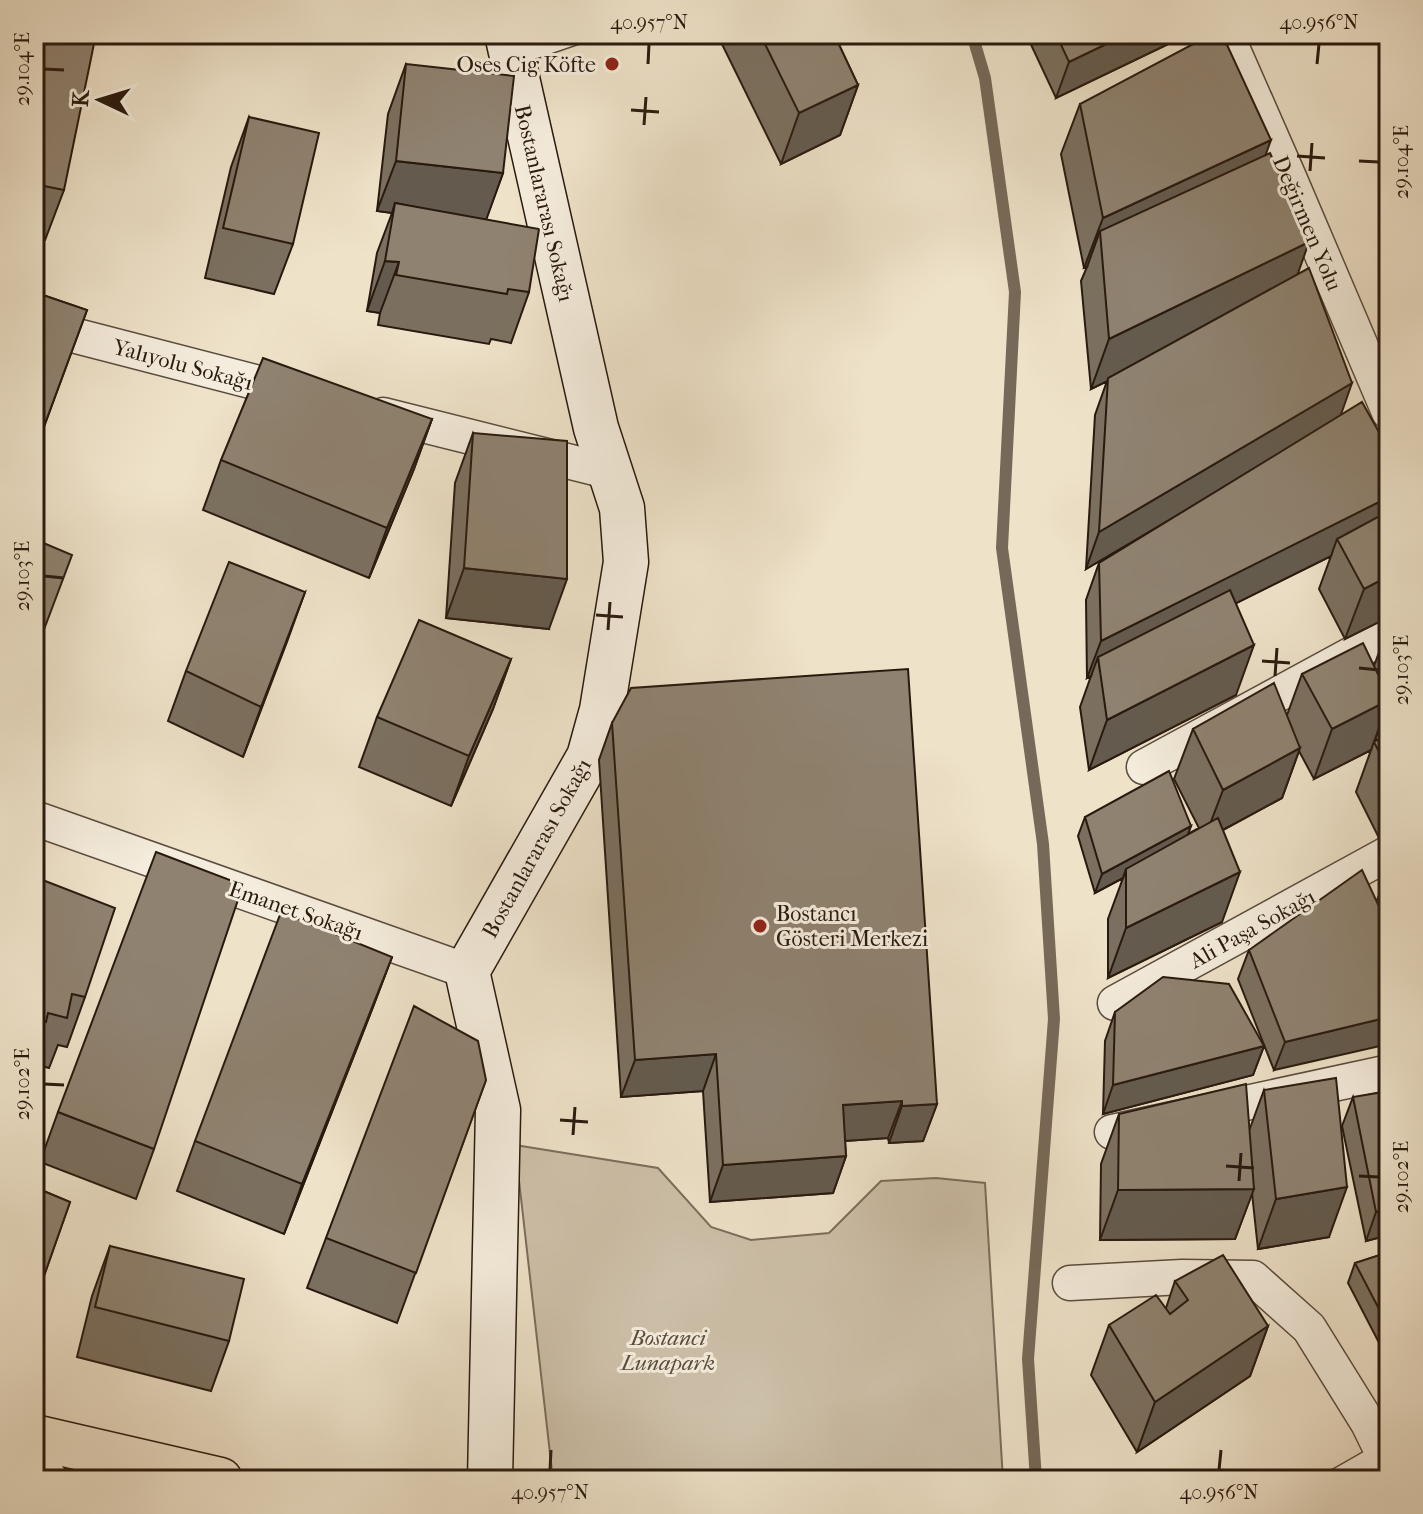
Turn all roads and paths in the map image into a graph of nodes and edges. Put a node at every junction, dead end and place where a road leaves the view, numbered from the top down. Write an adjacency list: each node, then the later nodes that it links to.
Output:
1 (579, 34): 3 (lane)
2 (1226, 34): 5 (street, Değirmen Yolu)
3 (509, 46): 6 (main road, Bostanlararası Sokağı)
4 (34, 325): 6 (street, Yalıyolu Sokağı)
5 (1389, 412)
6 (611, 472): 11 (main road, Bostanlararası Sokağı)
7 (1389, 634): 8 (street)
8 (1144, 767)
9 (34, 818): 11 (street, Emanet Sokağı)
10 (1389, 853): 12 (street, Ali Paşa Sokağı)
11 (467, 971): 21 (main road)
12 (1115, 1003)
13 (1389, 1072): 14 (street)
14 (1112, 1132)
15 (1070, 1283): 17 (street)
16 (34, 1437): 20 (main road)
17 (1382, 1437): 22 (lane)
18 (34, 1477): 19 (main road)
19 (45, 1480)
20 (220, 1480)
21 (490, 1480)
22 (1333, 1480)

